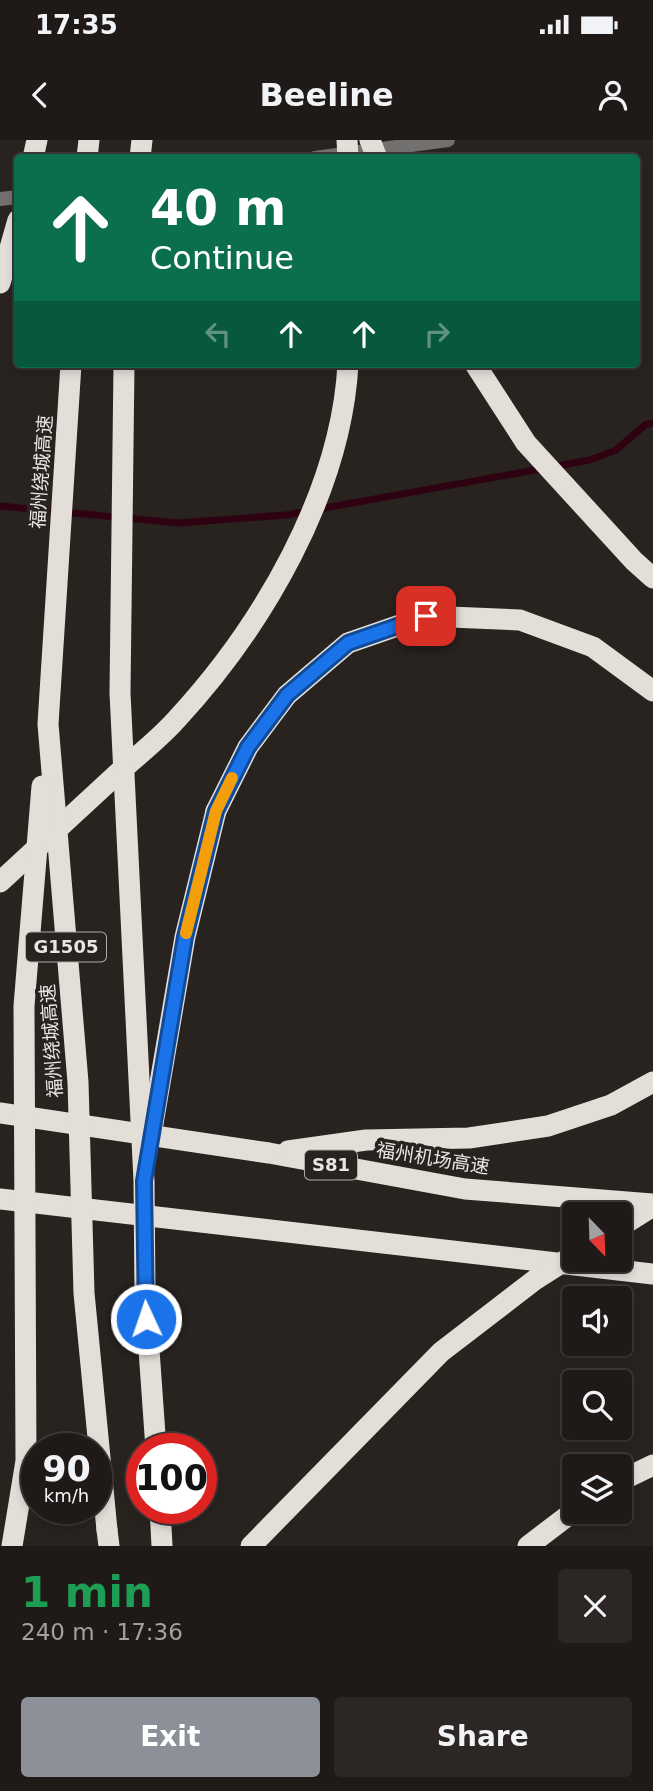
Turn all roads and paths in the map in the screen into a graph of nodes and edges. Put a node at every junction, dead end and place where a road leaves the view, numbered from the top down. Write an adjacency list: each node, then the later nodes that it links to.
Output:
1 (447, 140): 2 (street)
2 (344, 154)
3 (14, 234): 4 (highway)
4 (0, 283)
5 (71, 368): 11 (highway, 福州绕城高速 / G1505, bridge)
6 (124, 368): 16 (highway, G1505, bridge)
7 (348, 368): 12 (highway, bridge)
8 (478, 368): 9 (highway)
9 (653, 578)
10 (653, 691): 16 (highway, bridge)
11 (47, 724): 27 (highway, bridge); 28 (highway, 福州绕城高速 / G1505, bridge)
12 (0, 881)
13 (653, 1082): 15 (highway)
14 (5, 1114): 15 (highway, 福州机场高速 / S81)
15 (269, 1153): 18 (highway, 福州机场高速 / S81)
16 (144, 1181): 22 (highway, G1505, bridge)
17 (7, 1200): 21 (highway)
18 (653, 1205): 19 (highway)
19 (632, 1219)
20 (562, 1263): 30 (highway, bridge)
21 (653, 1274)
22 (155, 1433)
23 (653, 1465): 24 (highway)
24 (632, 1475)
25 (562, 1520): 31 (highway)
26 (161, 1524): 29 (highway)
27 (12, 1546)
28 (109, 1546)
29 (162, 1546)
30 (251, 1546)
31 (528, 1546)

